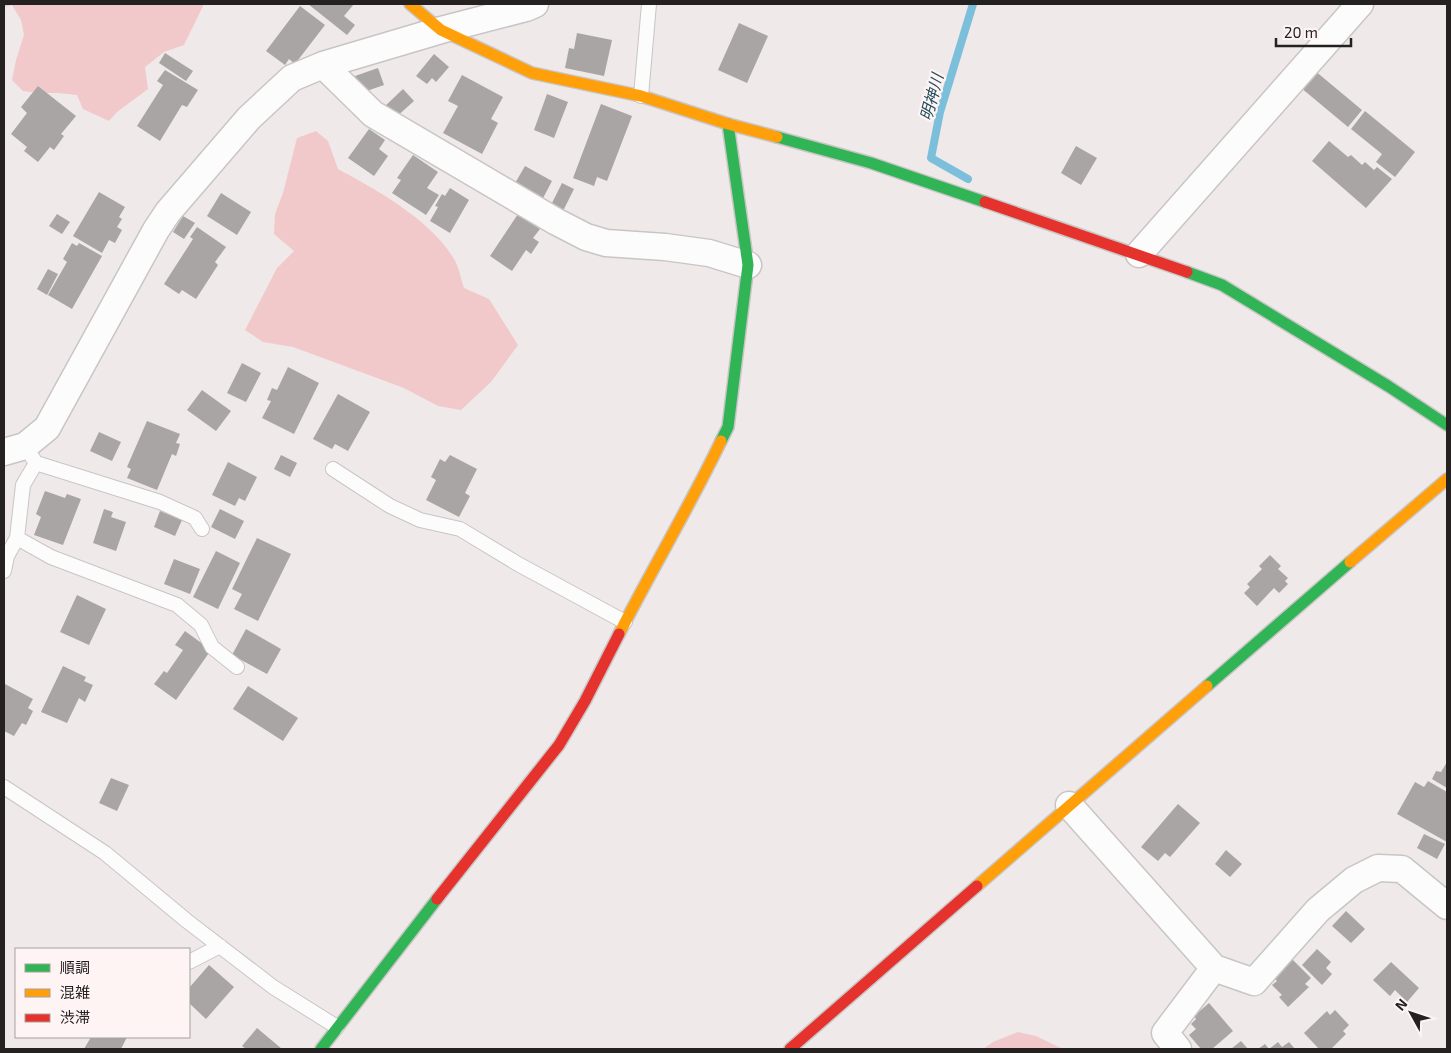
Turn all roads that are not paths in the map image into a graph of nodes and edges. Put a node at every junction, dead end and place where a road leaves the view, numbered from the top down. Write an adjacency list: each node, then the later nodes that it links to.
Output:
1 (410, 4): 5 (street)
2 (535, 4): 5 (street)
3 (649, 4): 7 (lane)
4 (1360, 4): 9 (street)
5 (441, 30): 6 (street); 7 (street)
6 (323, 65): 10 (street); 12 (street)
7 (641, 96): 8 (street)
8 (728, 124): 9 (street); 10 (street)
9 (1139, 254): 11 (street)
10 (748, 265): 18 (street)
11 (1447, 425)
12 (22, 454): 15 (lane); 16 (lane)
13 (333, 469): 18 (lane)
14 (1447, 479): 21 (street)
15 (202, 529)
16 (17, 538): 17 (lane); 19 (lane)
17 (4, 571)
18 (625, 622): 26 (street)
19 (237, 667)
20 (4, 787): 23 (lane)
21 (1069, 805): 25 (street); 28 (street)
22 (1447, 906): 25 (street)
23 (220, 946): 24 (lane); 26 (lane)
24 (190, 961)
25 (1214, 968): 29 (street)
26 (337, 1027): 27 (street)
27 (321, 1049)
28 (790, 1049)
29 (1178, 1049)

